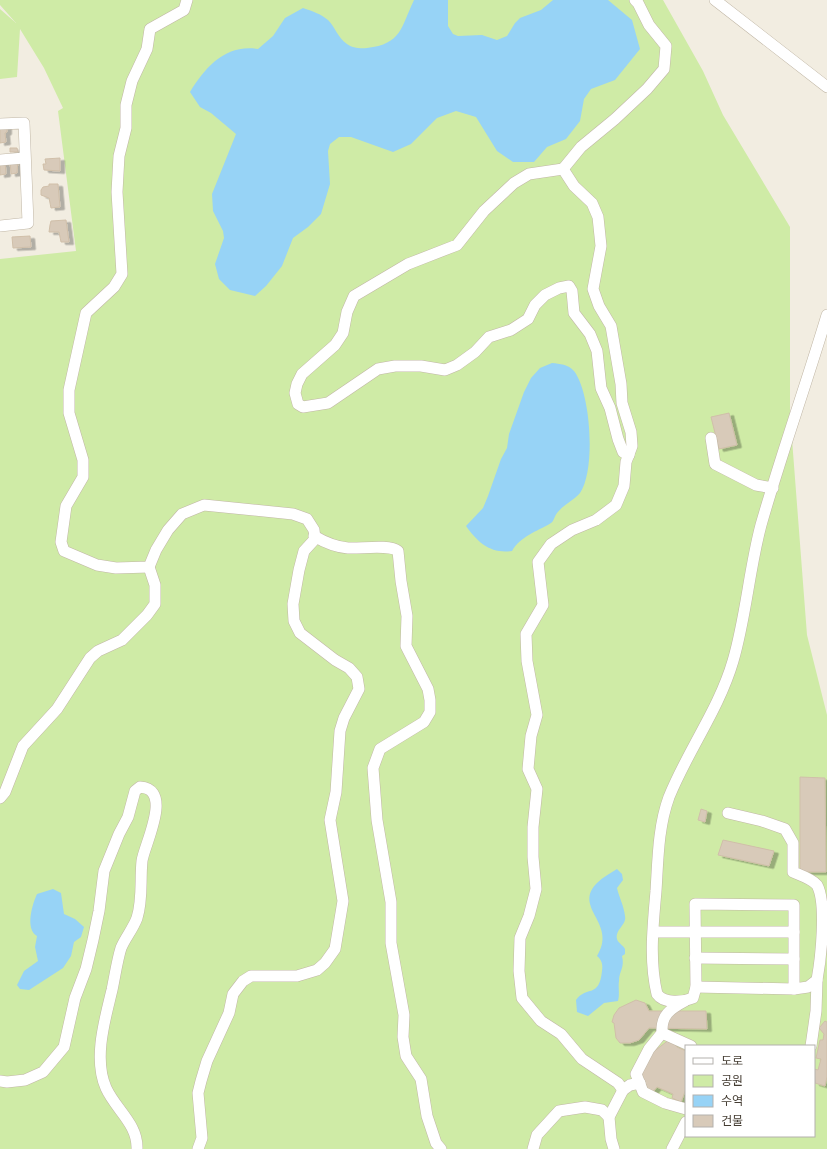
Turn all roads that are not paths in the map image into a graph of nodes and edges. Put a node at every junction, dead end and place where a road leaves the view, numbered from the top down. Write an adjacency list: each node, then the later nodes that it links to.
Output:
1 (187, 0): 15 (street)
2 (635, 0): 8 (street)
3 (715, 0): 4 (street)
4 (827, 86)
5 (0, 124): 6 (street)
6 (24, 158): 7 (street); 9 (street)
7 (0, 160)
8 (563, 169): 12 (street); 12 (street)
9 (0, 226)
10 (827, 314): 13 (street)
11 (711, 438): 13 (street)
12 (629, 455): 32 (street)
13 (773, 488): 18 (street)
14 (314, 536): 15 (street); 37 (street); 38 (street)
15 (149, 567): 16 (street)
16 (0, 798)
17 (728, 813): 23 (street)
18 (654, 932): 19 (street); 26 (street)
19 (695, 932): 20 (street); 20 (street); 21 (street)
20 (794, 932): 22 (street)
21 (695, 958): 22 (street); 24 (street)
22 (794, 959): 25 (street)
23 (817, 980): 25 (street); 29 (street)
24 (696, 987): 25 (street); 26 (street)
25 (794, 988)
26 (686, 1001): 27 (street)
27 (662, 1033): 28 (street); 31 (street)
28 (689, 1045)
29 (811, 1045)
30 (0, 1081): 36 (street)
31 (640, 1083): 32 (street); 33 (street)
32 (623, 1090): 34 (street)
33 (685, 1108)
34 (609, 1117): 39 (street); 40 (street)
35 (685, 1124): 41 (street)
36 (137, 1149)
37 (198, 1149)
38 (440, 1149)
39 (533, 1149)
40 (614, 1149)
41 (672, 1149)

